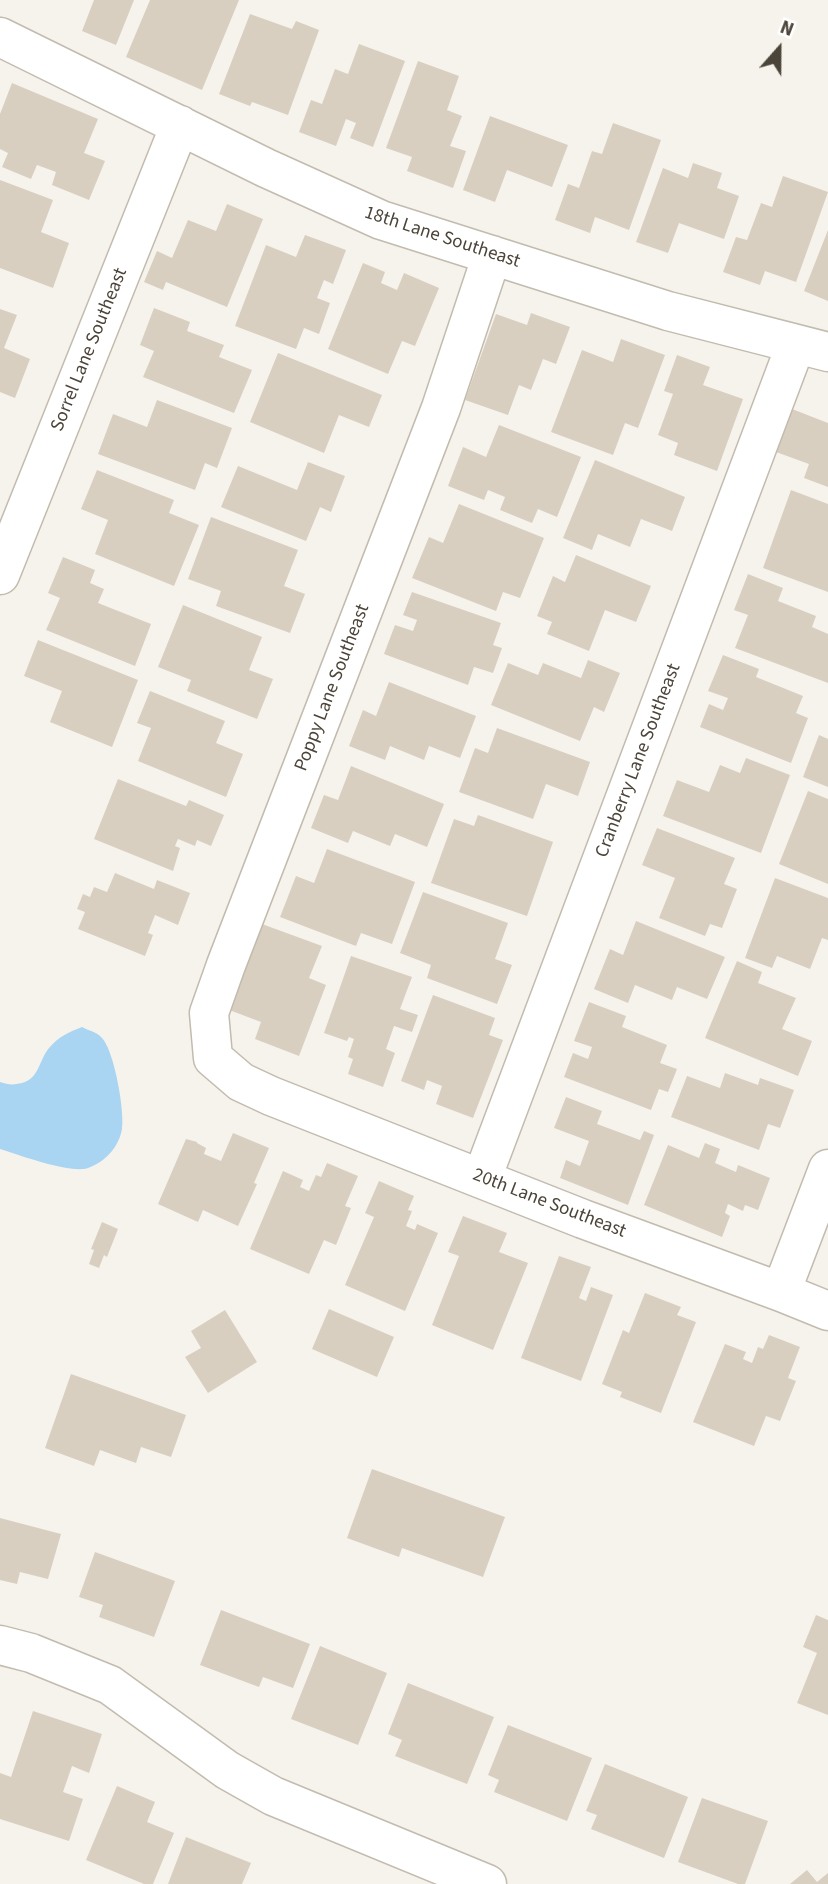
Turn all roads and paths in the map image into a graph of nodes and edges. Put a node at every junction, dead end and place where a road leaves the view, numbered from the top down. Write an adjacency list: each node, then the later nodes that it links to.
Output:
1 (0, 37): 2 (street, 18th Lane Southeast)
2 (180, 125): 3 (street, 18th Lane Southeast); 5 (street, Sorrel Lane Southeast)
3 (492, 255): 4 (street, 18th Lane Southeast); 6 (street, Poppy Lane Southeast)
4 (812, 348): 8 (street, Cranberry Lane Southeast)
5 (0, 575)
6 (271, 1096): 8 (street, 20th Lane Southeast)
7 (828, 1169): 9 (street)
8 (482, 1178): 9 (street, 20th Lane Southeast)
9 (781, 1292): 10 (street, 20th Lane Southeast)
10 (828, 1311)
11 (0, 1645): 12 (street)
12 (487, 1884)

